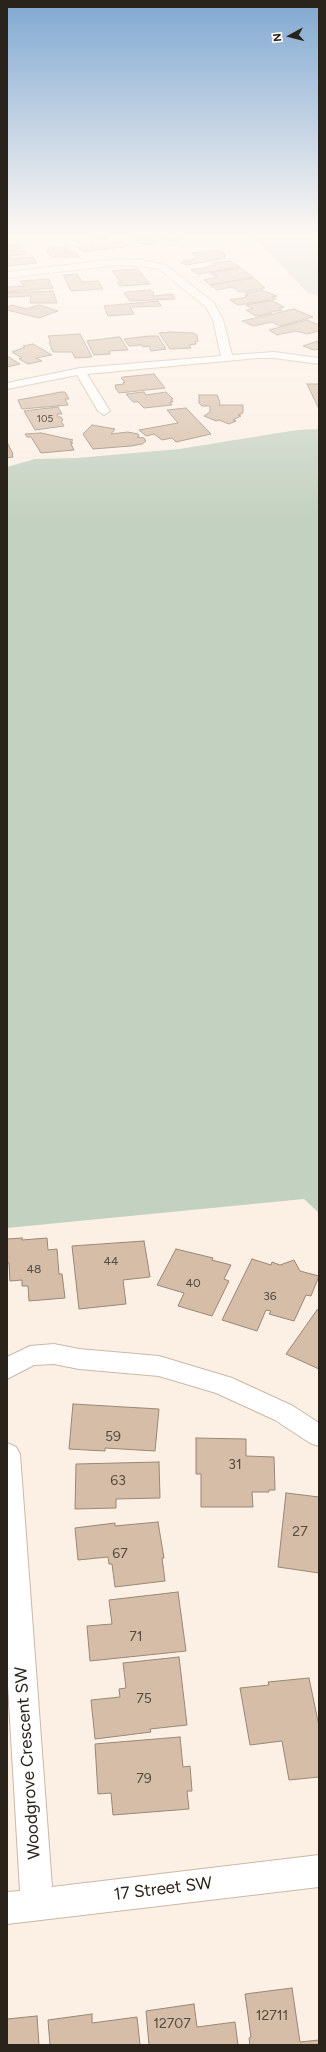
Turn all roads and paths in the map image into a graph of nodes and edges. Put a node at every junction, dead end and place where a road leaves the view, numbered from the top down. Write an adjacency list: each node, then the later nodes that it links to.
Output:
1 (220, 330): 2 (street)
2 (227, 359): 3 (street); 4 (street); 5 (street)
3 (319, 361)
4 (319, 370)
5 (80, 371): 6 (street); 7 (street)
6 (7, 386)
7 (104, 411)
8 (7, 1369): 9 (street)
9 (319, 1436)
10 (7, 1454): 12 (street, Woodgrove Crescent SW)
11 (319, 1871): 12 (street, 17 Street SW)
12 (37, 1904): 13 (street, 17 Street SW)
13 (7, 1908)

